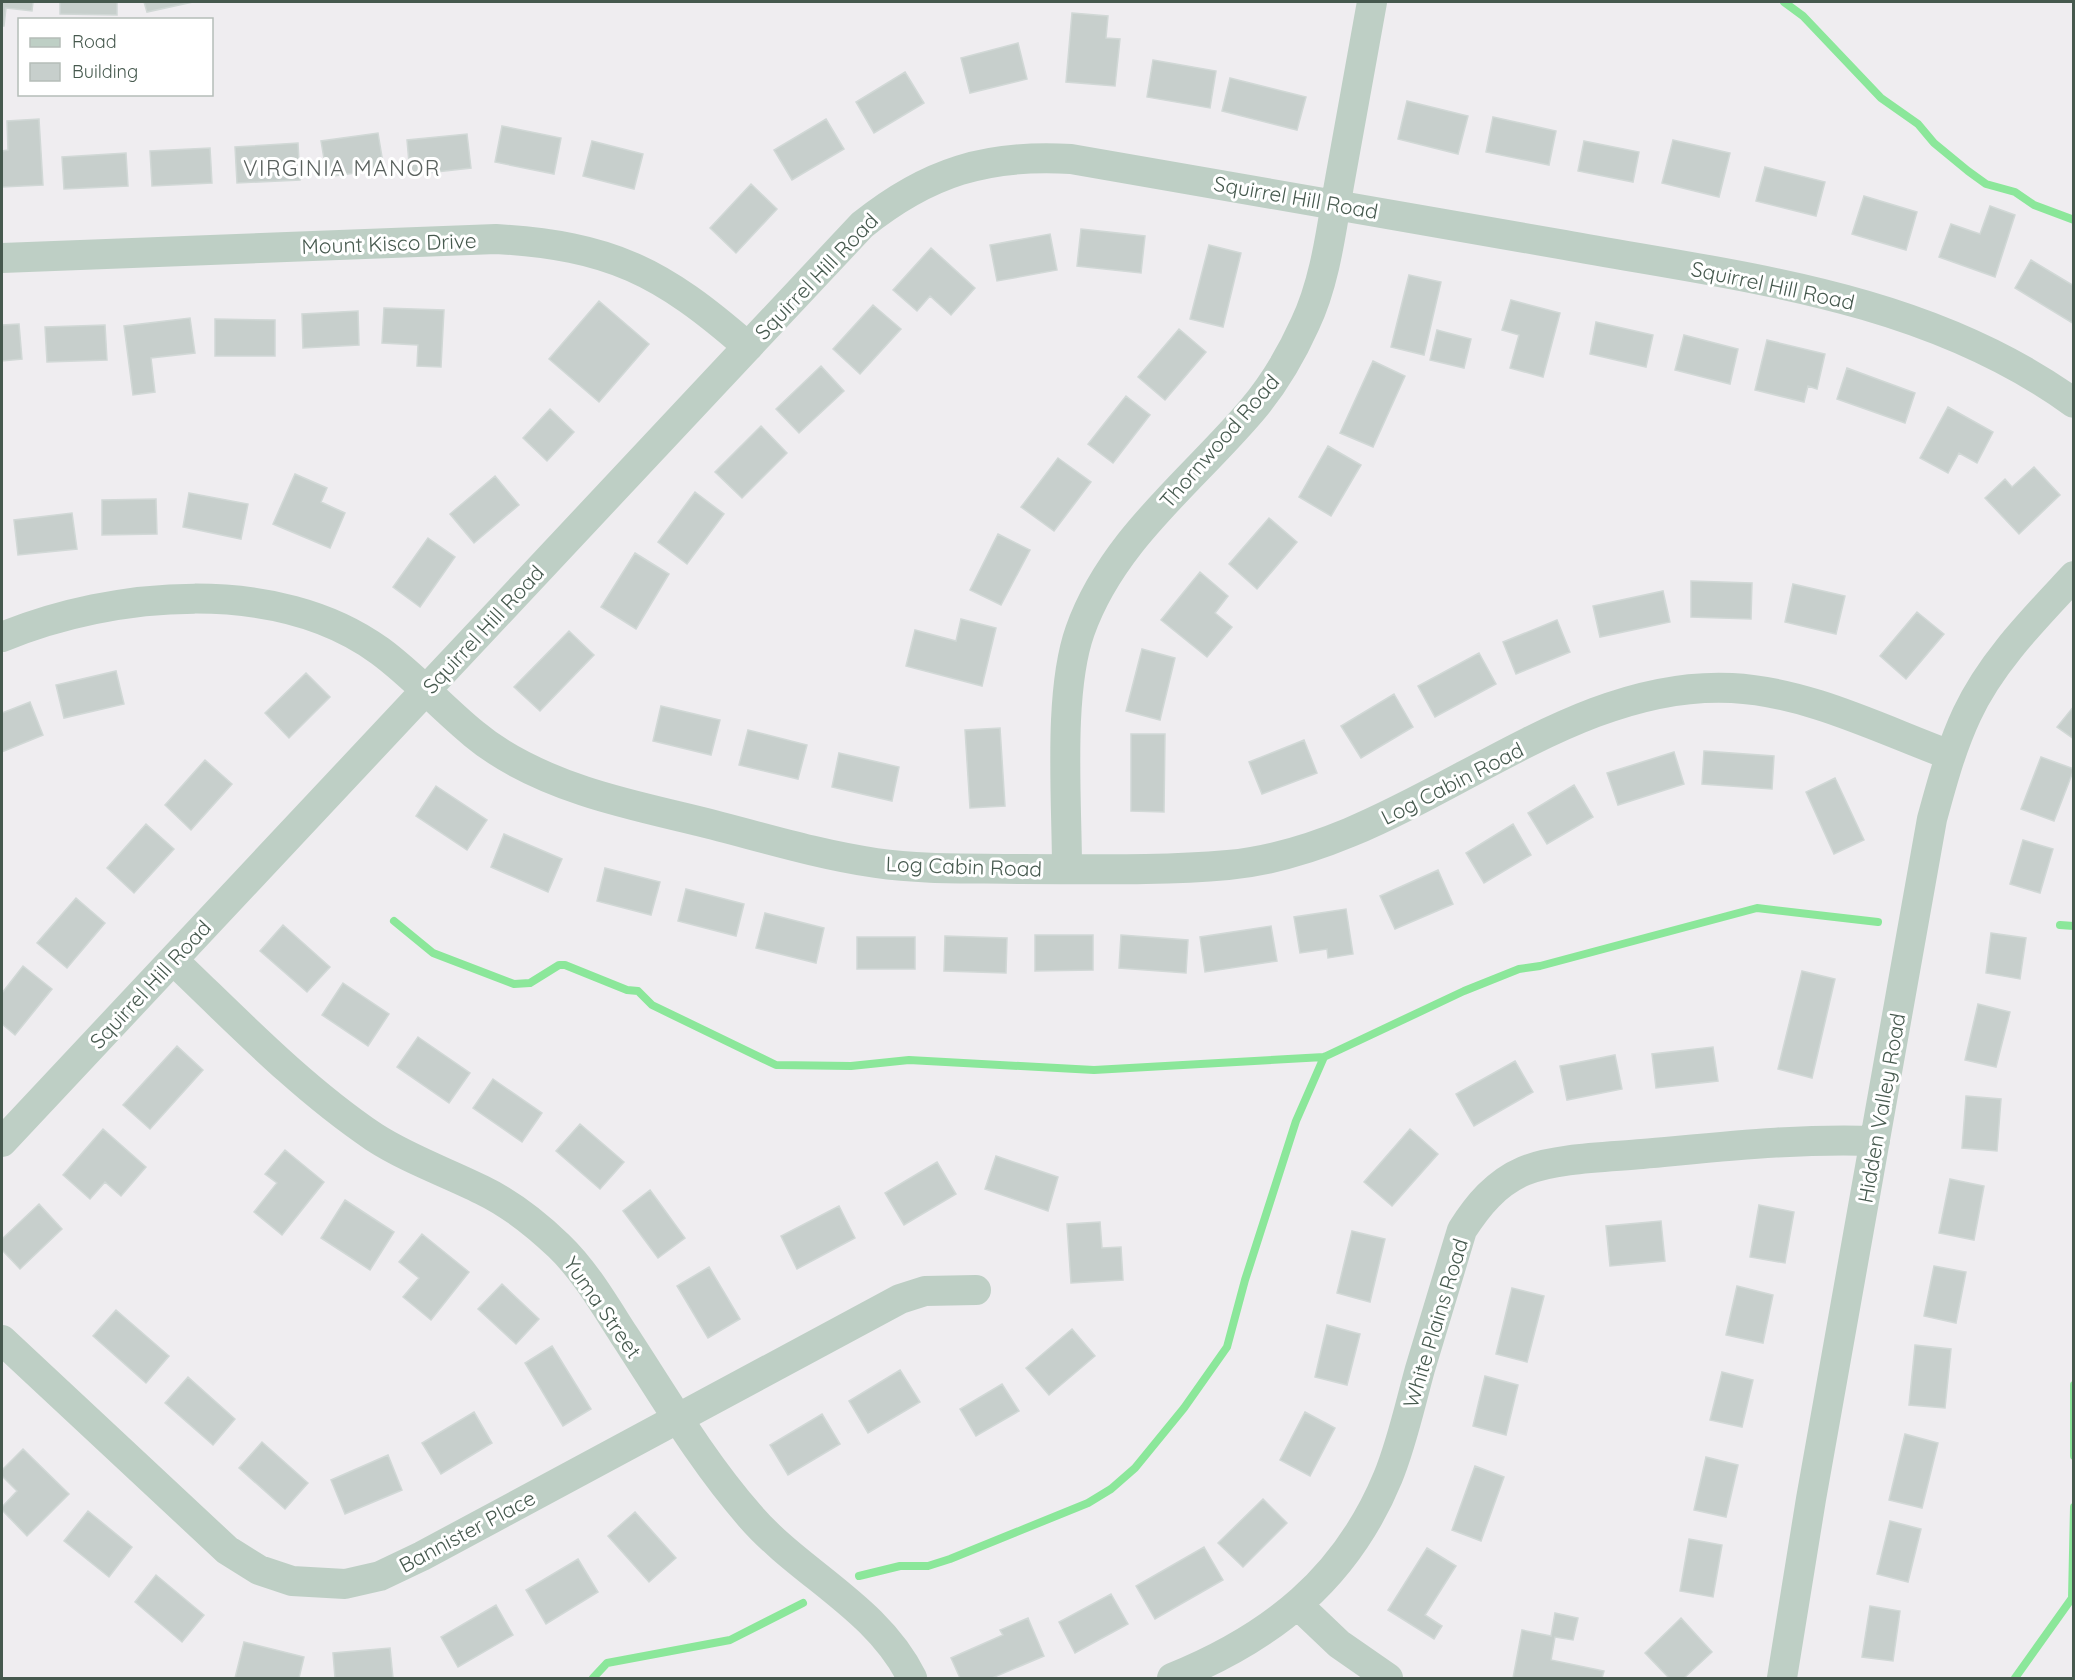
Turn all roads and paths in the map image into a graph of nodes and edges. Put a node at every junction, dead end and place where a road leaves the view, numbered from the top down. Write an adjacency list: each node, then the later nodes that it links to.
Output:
1 (1372, 2): 2 (street, Thornwood Road)
2 (1336, 204): 4 (street, Squirrel Hill Road); 5 (street, Squirrel Hill Road); 10 (street, Thornwood Road)
3 (2, 258): 4 (street, Mount Kisco Drive)
4 (748, 346): 8 (street, Squirrel Hill Road)
5 (2073, 403)
6 (2073, 576): 9 (street, Hidden Valley Road)
7 (2, 637): 8 (street, Log Cabin Road)
8 (426, 689): 10 (street, Log Cabin Road); 11 (street, Squirrel Hill Road)
9 (1950, 755): 10 (street, Log Cabin Road); 12 (street, Hidden Valley Road)
10 (1067, 869)
11 (173, 960): 13 (street, Squirrel Hill Road); 16 (street, Yuma Street)
12 (1875, 1141): 17 (street, White Plains Road); 21 (street, Hidden Valley Road)
13 (2, 1142)
14 (976, 1290): 16 (street, Bannister Place)
15 (2, 1340): 16 (street, Bannister Place)
16 (678, 1418): 18 (street, Yuma Street)
17 (1298, 1605): 19 (street, White Plains Road); 20 (street)
18 (912, 1678)
19 (1172, 1678)
20 (1389, 1678)
21 (1782, 1678)

